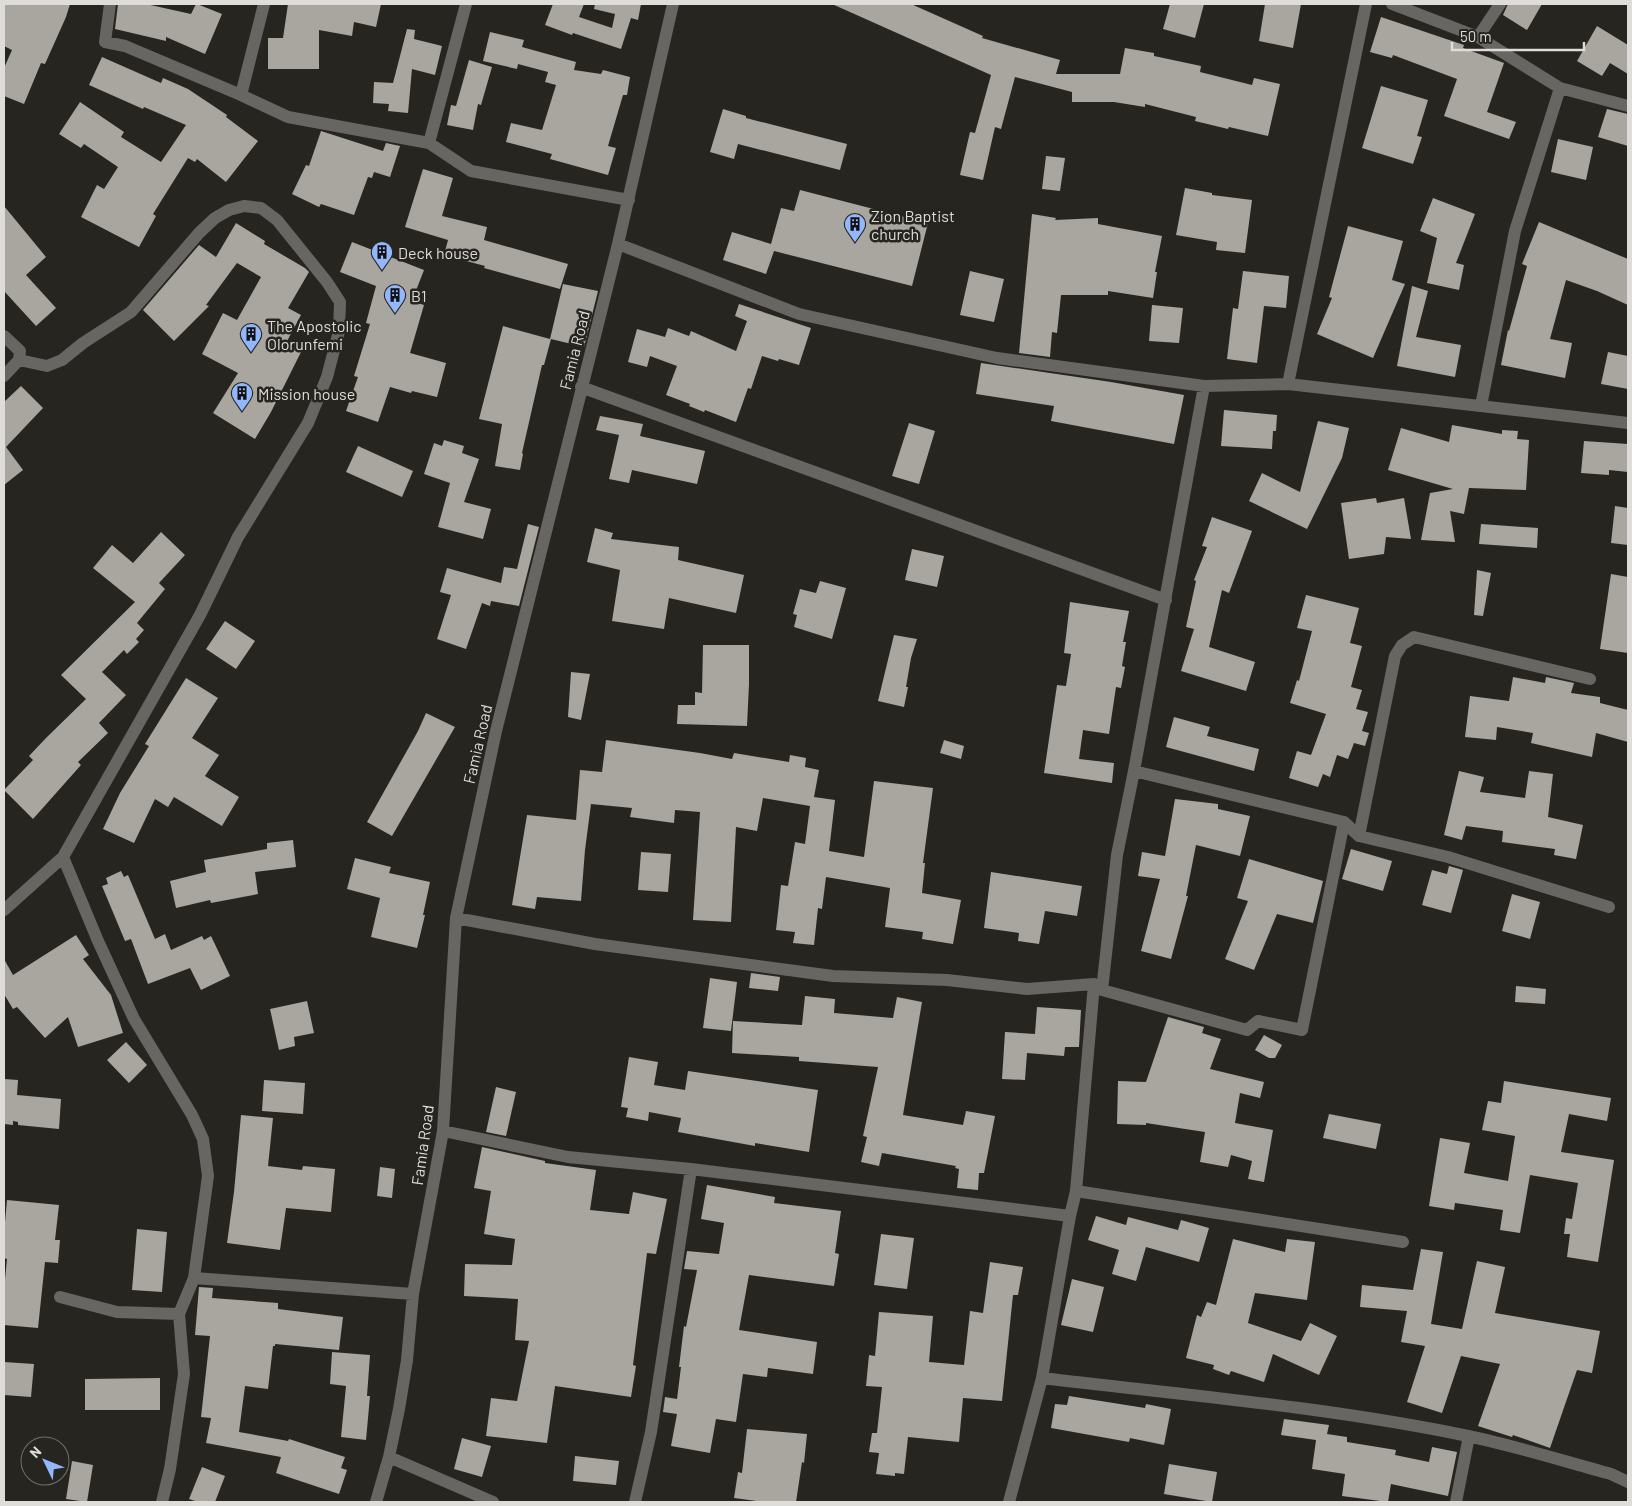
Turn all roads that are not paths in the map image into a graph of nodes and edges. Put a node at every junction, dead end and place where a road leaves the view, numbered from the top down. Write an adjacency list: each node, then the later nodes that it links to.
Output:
1 (110, 4): 10 (street)
2 (264, 4): 10 (street)
3 (466, 4): 12 (street)
4 (673, 4): 13 (street, Famia Road)
5 (1366, 4): 18 (street)
6 (1392, 4): 8 (street)
7 (1500, 4): 8 (street)
8 (1478, 37): 9 (street)
9 (1560, 88): 11 (street); 21 (street)
10 (240, 95): 12 (street)
11 (1628, 106)
12 (429, 143): 13 (street)
13 (629, 200): 14 (street, Famia Road)
14 (618, 244): 19 (street); 20 (street, Famia Road)
15 (4, 336): 16 (street)
16 (19, 360): 17 (street); 28 (street)
17 (4, 376)
18 (1288, 384): 19 (street); 21 (street)
19 (1204, 386): 23 (street)
20 (581, 387): 23 (street); 31 (street, Famia Road)
21 (1481, 406): 22 (street)
22 (1628, 423)
23 (1166, 600): 25 (street)
24 (1590, 679): 27 (street)
25 (1134, 771): 26 (street); 32 (street)
26 (1344, 822): 27 (street); 32 (street)
27 (1359, 836): 29 (street)
28 (63, 857): 30 (street); 38 (street)
29 (1609, 907)
30 (4, 910)
31 (456, 918): 32 (street); 33 (street, Famia Road)
32 (1098, 987): 35 (street)
33 (443, 1131): 34 (street); 39 (street, Famia Road)
34 (691, 1169): 36 (street); 49 (street)
35 (1076, 1191): 36 (street); 37 (street)
36 (1070, 1216): 42 (street)
37 (1403, 1242)
38 (194, 1278): 39 (street); 41 (street)
39 (413, 1294): 44 (street, Famia Road)
40 (60, 1297): 41 (street)
41 (179, 1314): 46 (street)
42 (1042, 1378): 43 (street); 50 (street)
43 (1469, 1436): 45 (street); 51 (street)
44 (390, 1457): 47 (street, Famia Road); 48 (street)
45 (1628, 1482)
46 (162, 1502)
47 (376, 1502)
48 (493, 1502)
49 (635, 1502)
50 (1009, 1502)
51 (1456, 1502)

